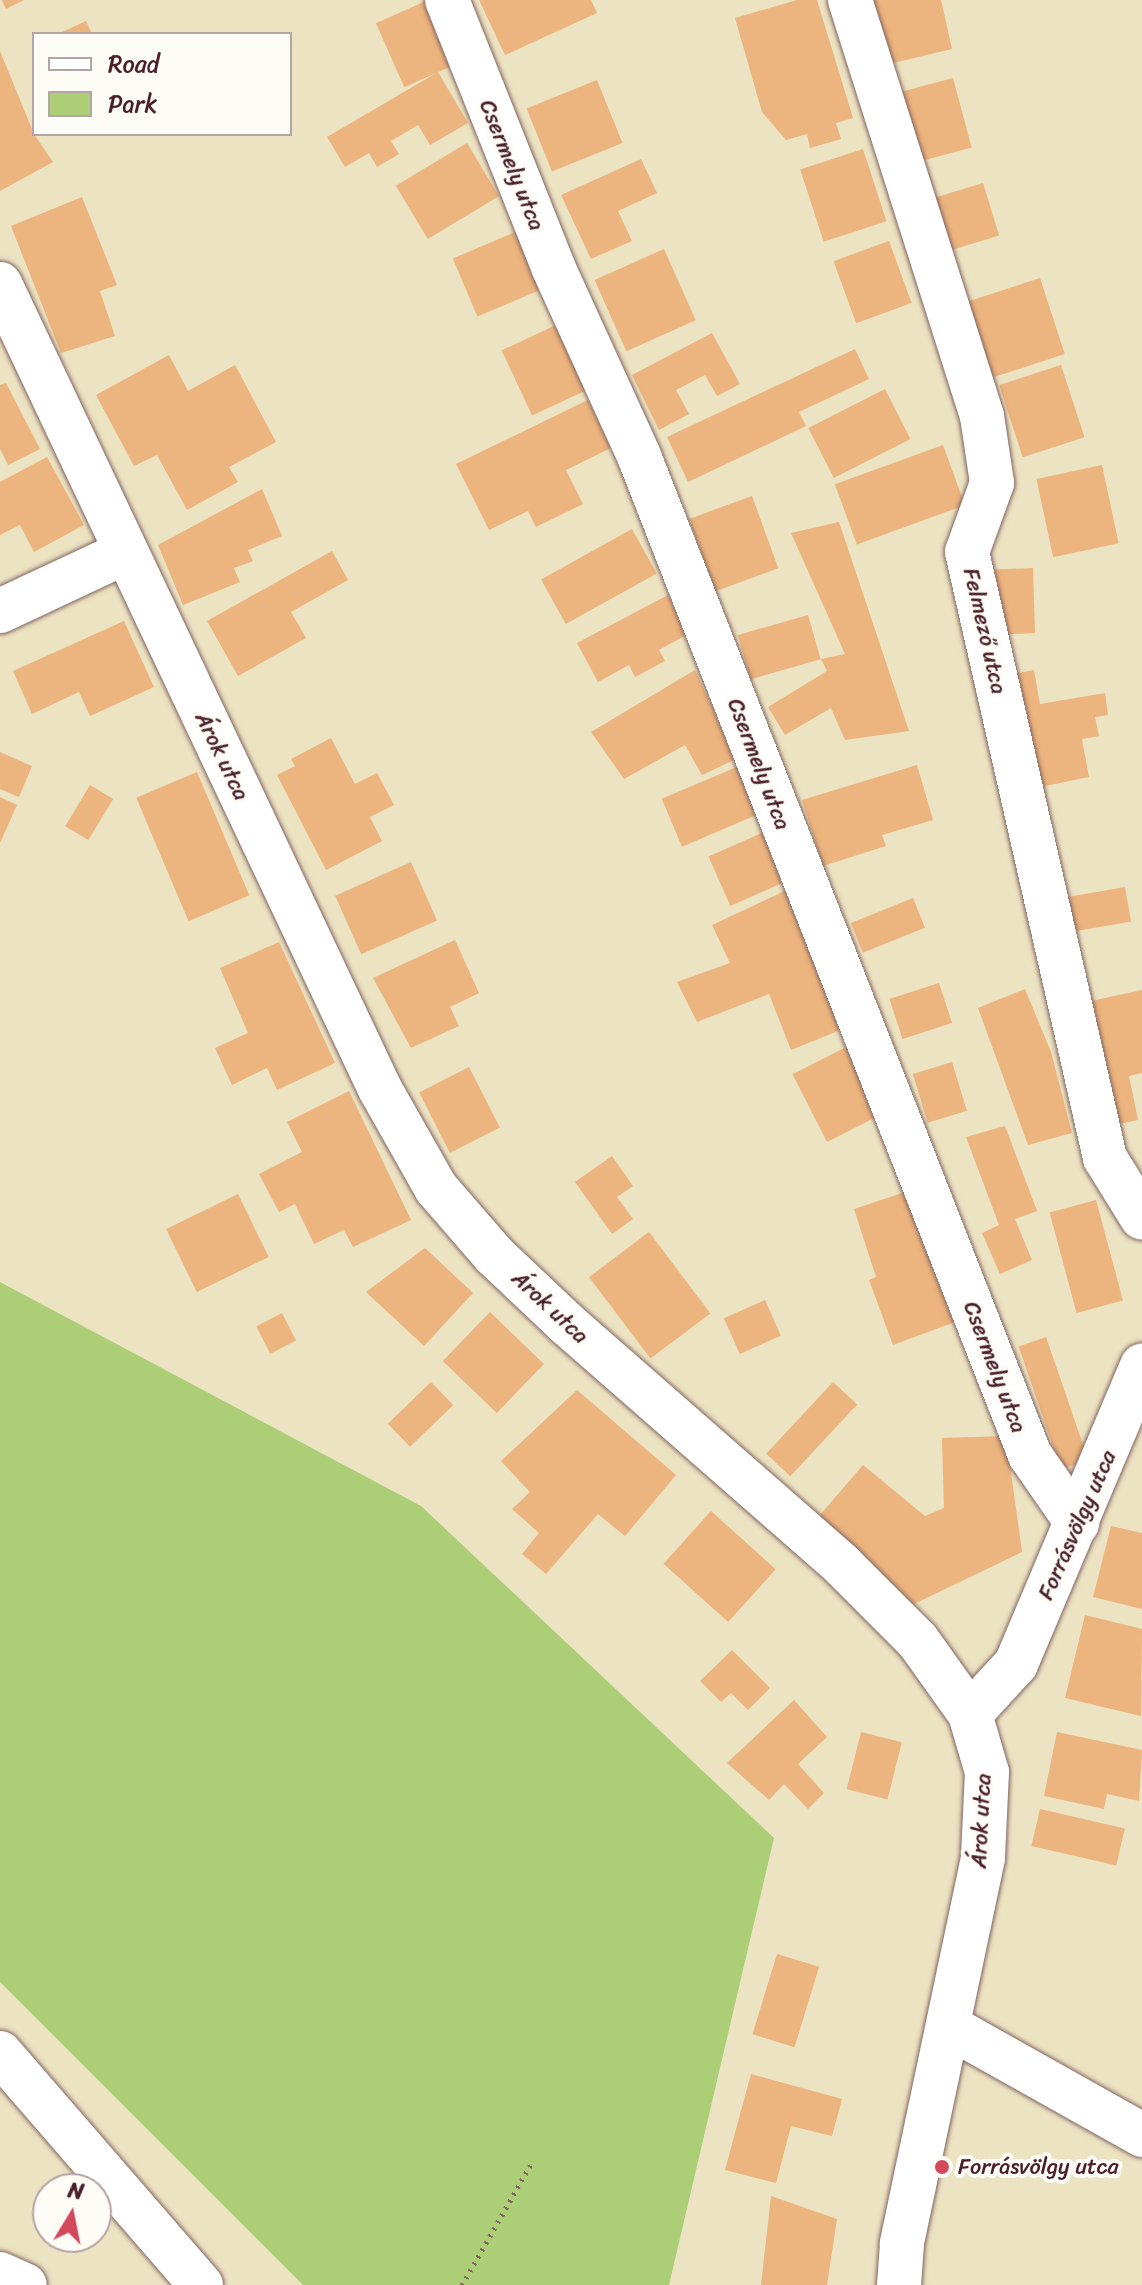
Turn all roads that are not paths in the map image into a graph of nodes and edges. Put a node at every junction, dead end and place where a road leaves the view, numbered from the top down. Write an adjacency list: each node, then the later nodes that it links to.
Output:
1 (447, 0): 8 (street, Csermely utca)
2 (850, 0): 6 (street, Felmező utca)
3 (0, 284): 4 (street, Árok utca)
4 (124, 553): 5 (street); 9 (street, Árok utca)
5 (0, 611)
6 (1142, 1218)
7 (1142, 1366): 8 (street, Forrásvölgy utca)
8 (1077, 1523): 9 (street, Forrásvölgy utca)
9 (970, 1714): 10 (street, Árok utca)
10 (948, 2026): 12 (street); 16 (street, Árok utca)
11 (5, 2070): 15 (street)
12 (1142, 2135)
13 (0, 2274): 14 (street)
14 (25, 2285)
15 (201, 2285)
16 (899, 2285)

